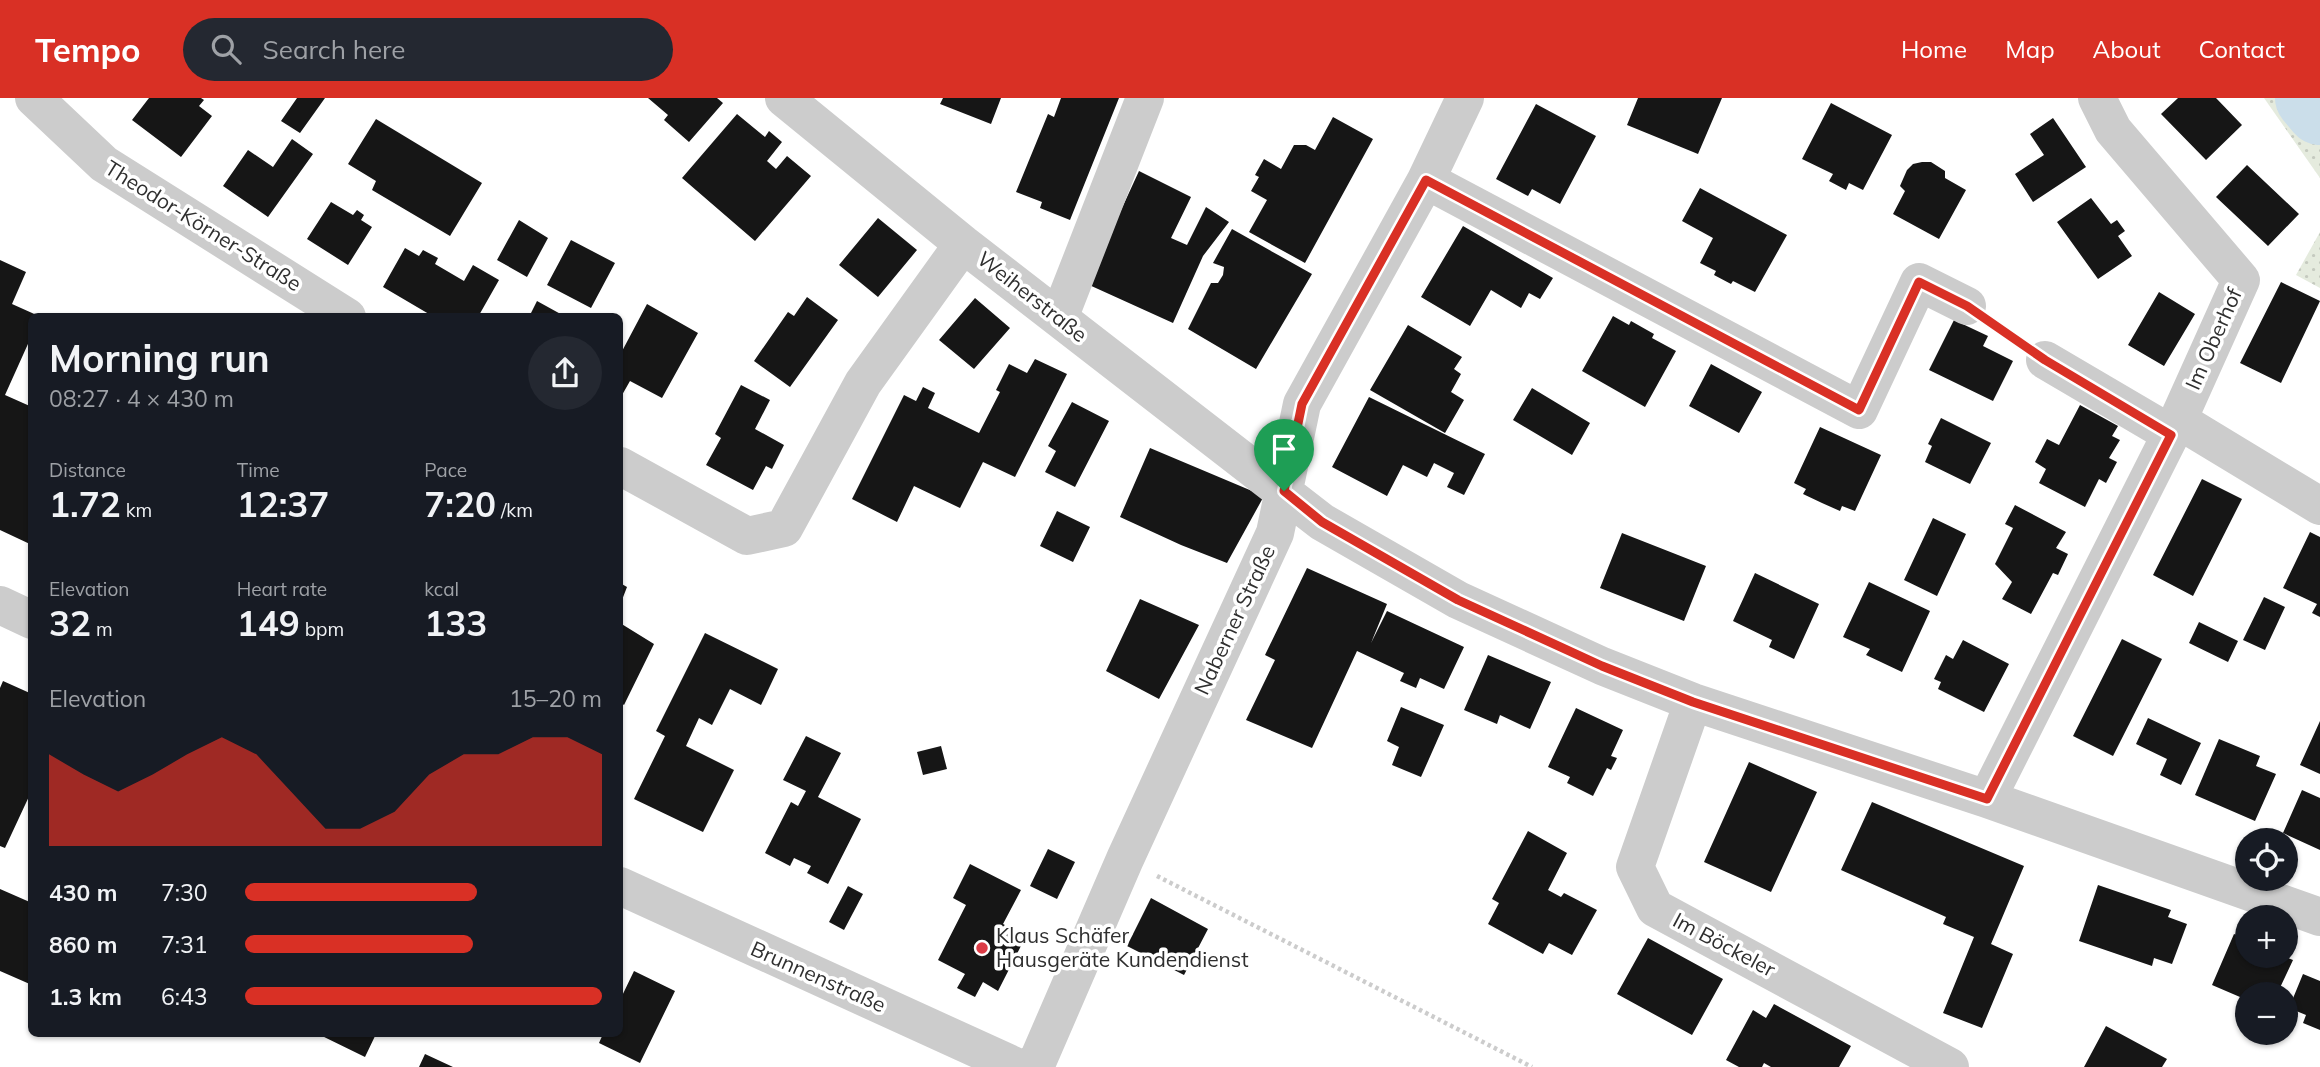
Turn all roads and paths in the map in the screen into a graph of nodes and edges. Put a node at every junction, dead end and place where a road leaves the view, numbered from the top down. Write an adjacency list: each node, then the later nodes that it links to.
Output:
1 (34, 98): 9 (street, Theodor-Körner-Straße)
2 (785, 98): 7 (street, Weiherstraße)
3 (1145, 98): 10 (street)
4 (1465, 98): 6 (street, Naberner Straße)
5 (2097, 98): 12 (street, Im Oberhof)
6 (1426, 180): 8 (street); 14 (street, Naberner Straße)
7 (963, 244): 10 (street, Weiherstraße); 13 (street)
8 (1967, 306): 11 (path)
9 (341, 313)
10 (1059, 318): 14 (street, Weiherstraße)
11 (2045, 360): 12 (street)
12 (2174, 427): 15 (street); 19 (street)
13 (623, 469)
14 (1284, 491): 18 (street, Weiherstraße); 20 (street, Naberner Straße)
15 (2320, 506)
16 (0, 605): 17 (street)
17 (28, 618)
18 (1693, 702): 19 (street, Weiherstraße); 26 (street, Im Böckeler)
19 (1987, 799): 22 (street, Weiherstraße)
20 (1125, 859): 24 (street, Naberner Straße); 25 (path)
21 (623, 888): 23 (street, Brunnenstraße)
22 (2320, 917)
23 (1017, 1067)
24 (1035, 1067)
25 (1532, 1067)
26 (1950, 1067)

